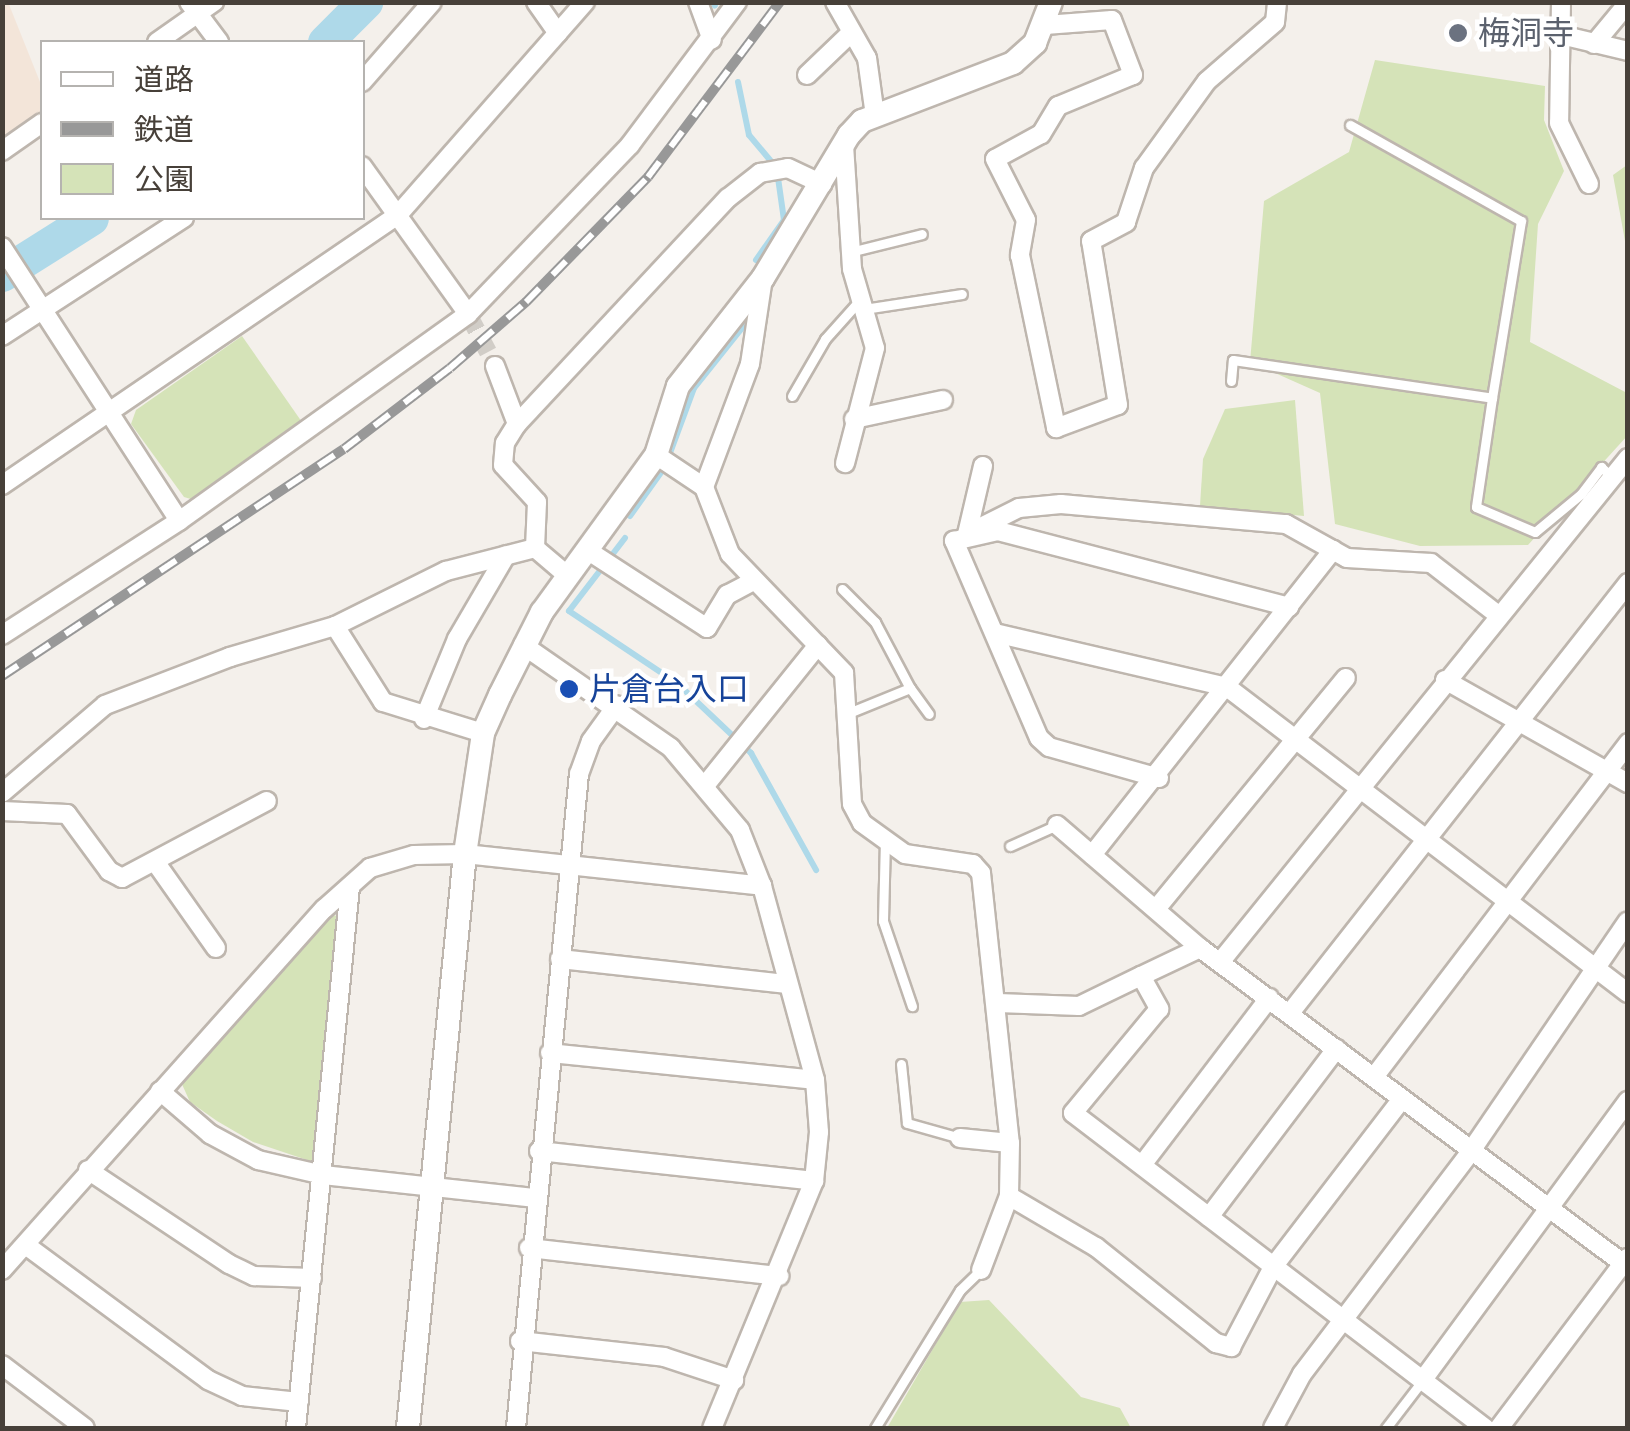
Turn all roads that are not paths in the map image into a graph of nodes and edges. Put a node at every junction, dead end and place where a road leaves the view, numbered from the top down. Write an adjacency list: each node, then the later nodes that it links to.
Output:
1 (214, 2): 11 (street)
2 (432, 2): 22 (street)
3 (536, 2): 13 (street)
4 (585, 2): 13 (street)
5 (698, 2): 18 (street)
6 (737, 2): 18 (street)
7 (836, 2): 14 (street)
8 (1277, 2): 12 (street)
9 (1561, 2): 15 (street)
10 (1628, 3): 19 (street)
11 (194, 8): 16 (street); 17 (street)
12 (1048, 14): 23 (street)
13 (558, 33): 31 (street)
14 (850, 34): 21 (street); 23 (street)
15 (1560, 35): 19 (street); 30 (street)
16 (159, 40)
17 (218, 40)
18 (712, 40): 40 (street)
19 (1594, 44): 20 (street)
20 (1628, 50)
21 (807, 75)
22 (365, 79)
23 (874, 116): 26 (street)
24 (40, 124): 27 (street)
25 (1350, 125): 45 (lane)
26 (844, 145): 29 (street); 35 (street)
27 (2, 151)
28 (365, 170): 31 (street)
29 (823, 184): 36 (street); 49 (street)
30 (1588, 184)
31 (397, 216): 40 (street); 47 (street)
32 (181, 220): 39 (street)
33 (922, 234): 35 (lane)
34 (2, 247): 39 (street)
35 (850, 252): 38 (street)
36 (763, 278): 50 (street); 56 (street)
37 (962, 294): 38 (lane)
38 (862, 304): 44 (lane); 48 (street)
39 (40, 306): 41 (street); 47 (street)
40 (468, 314): 57 (street)
41 (2, 336)
42 (495, 366): 49 (street)
43 (1230, 380): 45 (lane)
44 (792, 396)
45 (1492, 398): 54 (lane)
46 (943, 400): 48 (street)
47 (107, 415): 55 (street); 57 (street)
48 (854, 419): 52 (street)
49 (517, 424): 59 (street)
50 (656, 455): 56 (street); 62 (street)
51 (1628, 458): 54 (street)
52 (845, 463)
53 (982, 466): 58 (street)
54 (1612, 476): 68 (street)
55 (2, 485)
56 (704, 487): 64 (street)
57 (178, 521): 71 (street)
58 (967, 534): 60 (street); 67 (street); 70 (street)
59 (535, 548): 61 (street); 63 (street)
60 (1333, 550): 67 (street); 68 (street)
61 (506, 556): 69 (street); 81 (street)
62 (599, 557): 63 (street); 64 (street)
63 (568, 576): 72 (street)
64 (751, 582): 73 (street)
65 (1628, 583): 82 (street)
66 (842, 589): 77 (lane)
67 (1288, 606): 76 (street)
68 (1498, 614): 75 (street)
69 (336, 626): 81 (street); 91 (street)
70 (995, 633): 76 (street); 87 (street)
71 (2, 635)
72 (523, 645): 78 (street); 83 (street)
73 (818, 645): 79 (street); 89 (street)
74 (1346, 678): 84 (street)
75 (1446, 680): 82 (street); 90 (street)
76 (1227, 687): 84 (street); 87 (street)
77 (910, 688): 79 (lane); 80 (lane)
78 (617, 705): 89 (street); 101 (street)
79 (846, 714): 95 (street)
80 (929, 714)
81 (424, 719): 83 (street)
82 (1519, 722): 86 (street); 96 (street)
83 (483, 733): 98 (street)
84 (1295, 739): 90 (street); 105 (street)
85 (1628, 743): 86 (street)
86 (1606, 771): 88 (street); 104 (street)
87 (1159, 778): 99 (street)
88 (1628, 782)
89 (707, 783): 102 (street)
90 (1358, 787): 96 (street); 110 (street)
91 (2, 794)
92 (267, 801): 100 (street)
93 (2, 812): 100 (street)
94 (1058, 825): 97 (lane); 99 (street)
95 (884, 838): 116 (street); 117 (lane)
96 (1426, 839): 104 (street); 118 (street)
97 (1010, 846)
98 (465, 854): 101 (street); 103 (street); 135 (street)
99 (1092, 855): 105 (street)
100 (156, 863): 107 (street)
101 (571, 864): 102 (street); 109 (street)
102 (762, 886): 113 (street)
103 (350, 888): 124 (street); 133 (street)
104 (1508, 901): 111 (street); 122 (street)
105 (1156, 910): 108 (street)
106 (1628, 921): 111 (street)
107 (216, 948)
108 (1200, 948): 110 (street); 112 (street)
109 (560, 959): 113 (street); 120 (street)
110 (1221, 961): 115 (street)
111 (1595, 968): 114 (street); 130 (street)
112 (1141, 976): 116 (street); 131 (street)
113 (788, 984): 123 (street)
114 (1628, 993)
115 (1269, 998): 118 (street); 131 (street)
116 (998, 1003): 128 (street)
117 (912, 1006)
118 (1290, 1013): 119 (street)
119 (1336, 1049): 122 (street); 139 (street)
120 (550, 1053): 123 (street); 129 (street)
121 (900, 1064): 127 (lane)
122 (1374, 1077): 125 (street)
123 (814, 1080): 134 (street)
124 (160, 1091): 132 (street); 133 (street)
125 (1402, 1099): 130 (street); 143 (street)
126 (1628, 1102): 138 (street)
127 (960, 1138): 128 (street)
128 (1010, 1143): 136 (street)
129 (539, 1151): 134 (street); 137 (street)
130 (1471, 1151): 138 (street); 148 (street)
131 (1142, 1166): 139 (street)
132 (88, 1170): 140 (street); 147 (street)
133 (322, 1175): 135 (street); 147 (street)
134 (814, 1181): 146 (street)
135 (428, 1186): 137 (street); 156 (street)
136 (1009, 1196): 143 (street); 145 (street)
137 (534, 1198): 141 (street)
138 (1552, 1211): 142 (street); 152 (street)
139 (1209, 1218): 143 (street)
140 (27, 1246): 144 (street); 153 (street)
141 (530, 1248): 146 (street); 149 (street)
142 (1626, 1263): 163 (street)
143 (1273, 1267): 148 (street)
144 (2, 1270)
145 (982, 1270): 159 (lane)
146 (779, 1276): 151 (street)
147 (312, 1278): 153 (street)
148 (1342, 1320): 152 (street); 160 (street)
149 (520, 1342): 151 (street); 157 (street)
150 (2, 1365): 154 (street)
151 (734, 1380): 158 (street)
152 (1422, 1381): 161 (lane); 162 (street)
153 (298, 1402): 155 (street)
154 (84, 1428)
155 (296, 1428)
156 (408, 1428)
157 (516, 1428)
158 (712, 1428)
159 (875, 1428)
160 (1273, 1428)
161 (1386, 1428)
162 (1485, 1428)
163 (1499, 1428)

